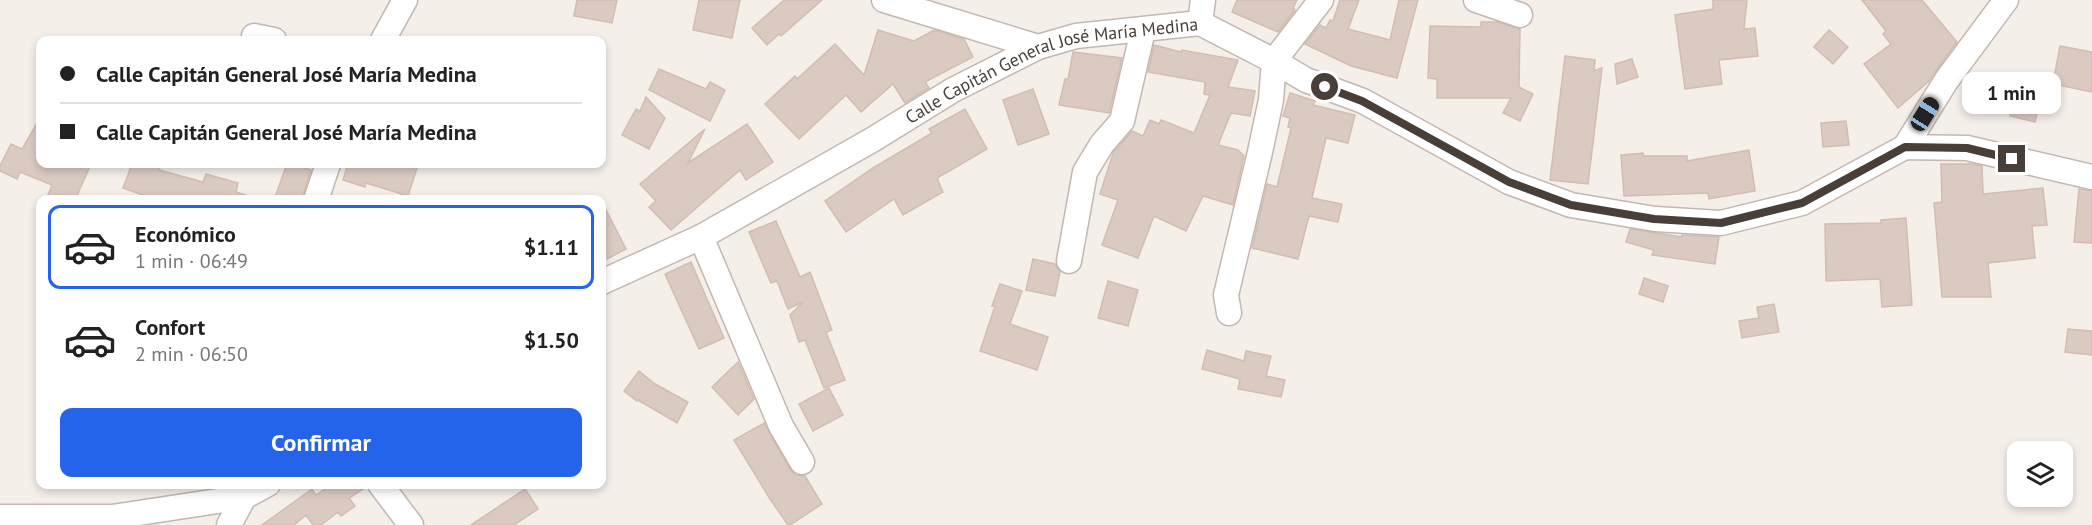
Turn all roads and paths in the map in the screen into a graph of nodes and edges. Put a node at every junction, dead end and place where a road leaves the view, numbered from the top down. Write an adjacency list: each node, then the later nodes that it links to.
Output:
1 (405, 0): 9 (street)
2 (884, 0): 10 (street)
3 (1321, 0): 11 (street)
4 (1476, 0): 7 (street)
5 (2006, 0): 12 (street)
6 (1202, 12): 8 (street, Calle Capitán General José María Medina); 11 (street, Calle Capitán General José María Medina)
7 (1520, 15)
8 (1143, 30): 10 (street, Calle Capitán General José María Medina); 17 (street)
9 (385, 36)
10 (1038, 47): 16 (street, Calle Capitán General José María Medina)
11 (1274, 61): 12 (street, Calle Capitán General José María Medina); 19 (street)
12 (1905, 147): 14 (street, Calle Capitán General José María Medina)
13 (327, 168): 15 (street)
14 (2092, 177)
15 (318, 195)
16 (701, 237): 18 (street, Calle Capitán General José María Medina); 20 (street)
17 (1069, 261)
18 (606, 280)
19 (1229, 313)
20 (802, 462)
21 (259, 489): 23 (street)
22 (384, 489): 26 (street)
23 (244, 497): 24 (street); 25 (street)
24 (0, 517)
25 (229, 525)
26 (411, 525)

